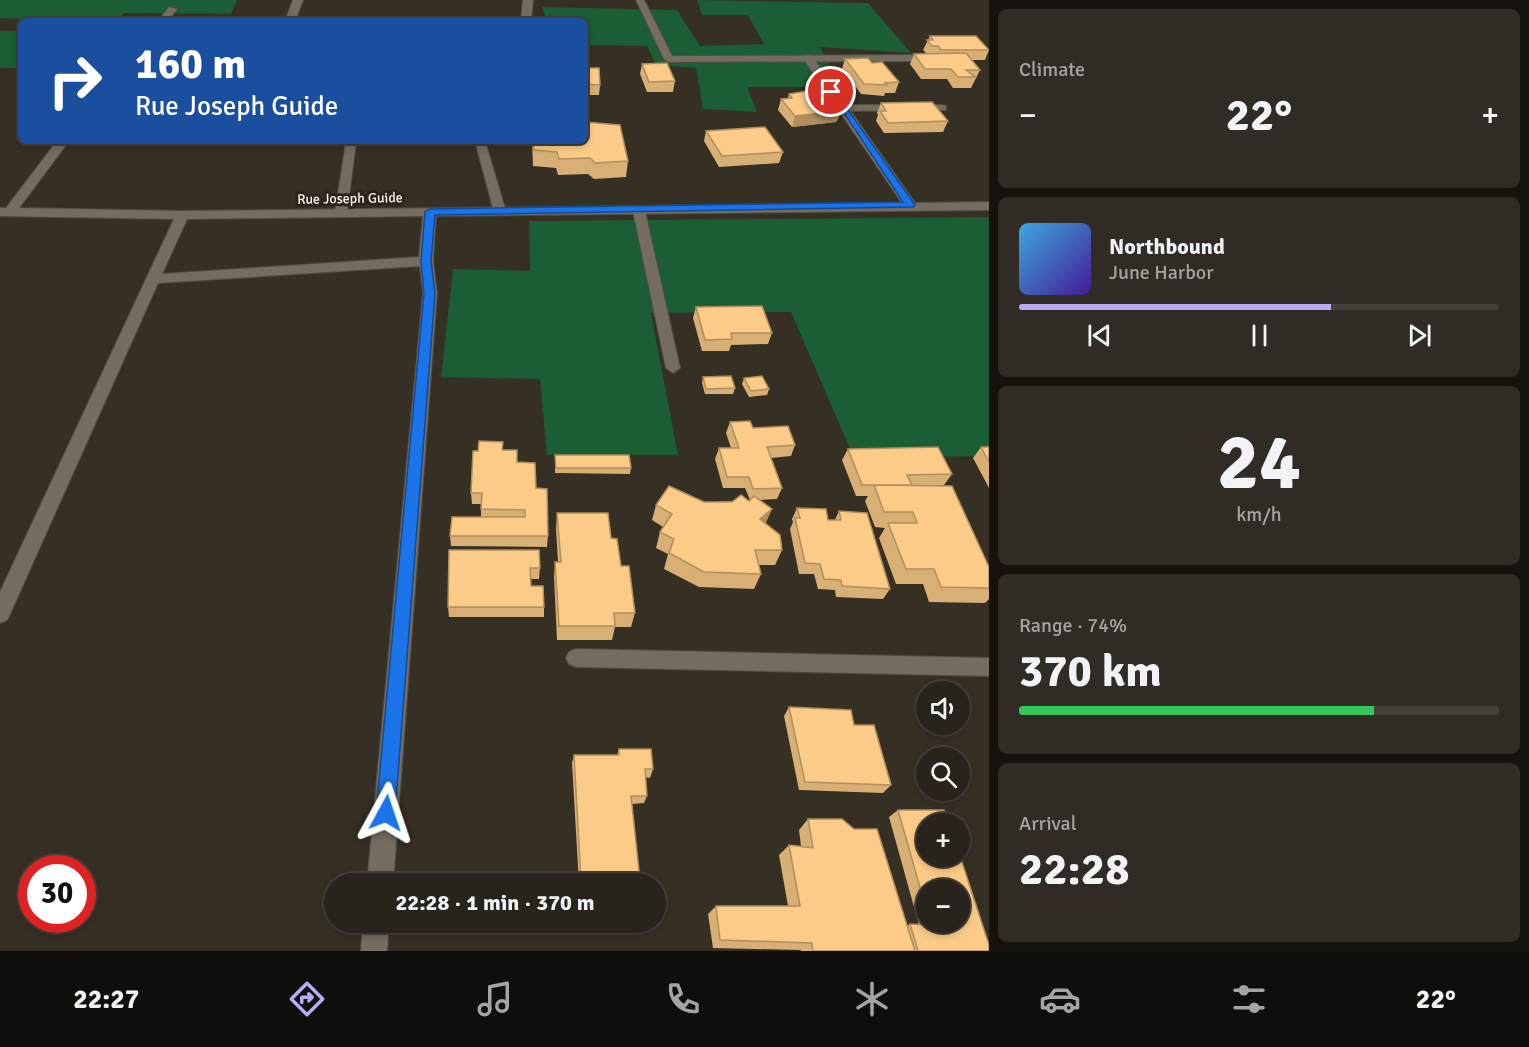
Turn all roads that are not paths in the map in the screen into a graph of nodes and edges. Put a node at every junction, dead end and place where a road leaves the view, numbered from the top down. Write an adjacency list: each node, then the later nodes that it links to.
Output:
1 (298, 0): 6 (street)
2 (528, 0): 7 (street)
3 (640, 0): 9 (lane)
4 (172, 9): 5 (street)
5 (165, 18)
6 (291, 18)
7 (526, 18)
8 (922, 57): 9 (lane)
9 (808, 58): 10 (street)
10 (843, 108): 11 (lane); 15 (street)
11 (942, 108)
12 (61, 144): 18 (street)
13 (351, 144): 21 (lane)
14 (481, 144): 20 (lane)
15 (910, 205): 16 (street, Rue Joseph Guide); 17 (street, Rue Joseph Guide)
16 (989, 206)
17 (639, 211): 20 (street, Rue Joseph Guide); 25 (lane)
18 (5, 212): 22 (street, Rue Joseph Guide)
19 (430, 212): 20 (street, Rue Joseph Guide); 21 (street, Rue Joseph Guide); 23 (street)
20 (500, 212)
21 (341, 213): 22 (street, Rue Joseph Guide)
22 (182, 215): 24 (street)
23 (426, 261): 24 (street); 29 (street)
24 (153, 279): 26 (street)
25 (673, 368)
26 (0, 614)
27 (576, 657): 28 (lane)
28 (989, 667)
29 (381, 873)
30 (375, 933): 31 (street)
31 (374, 951)

